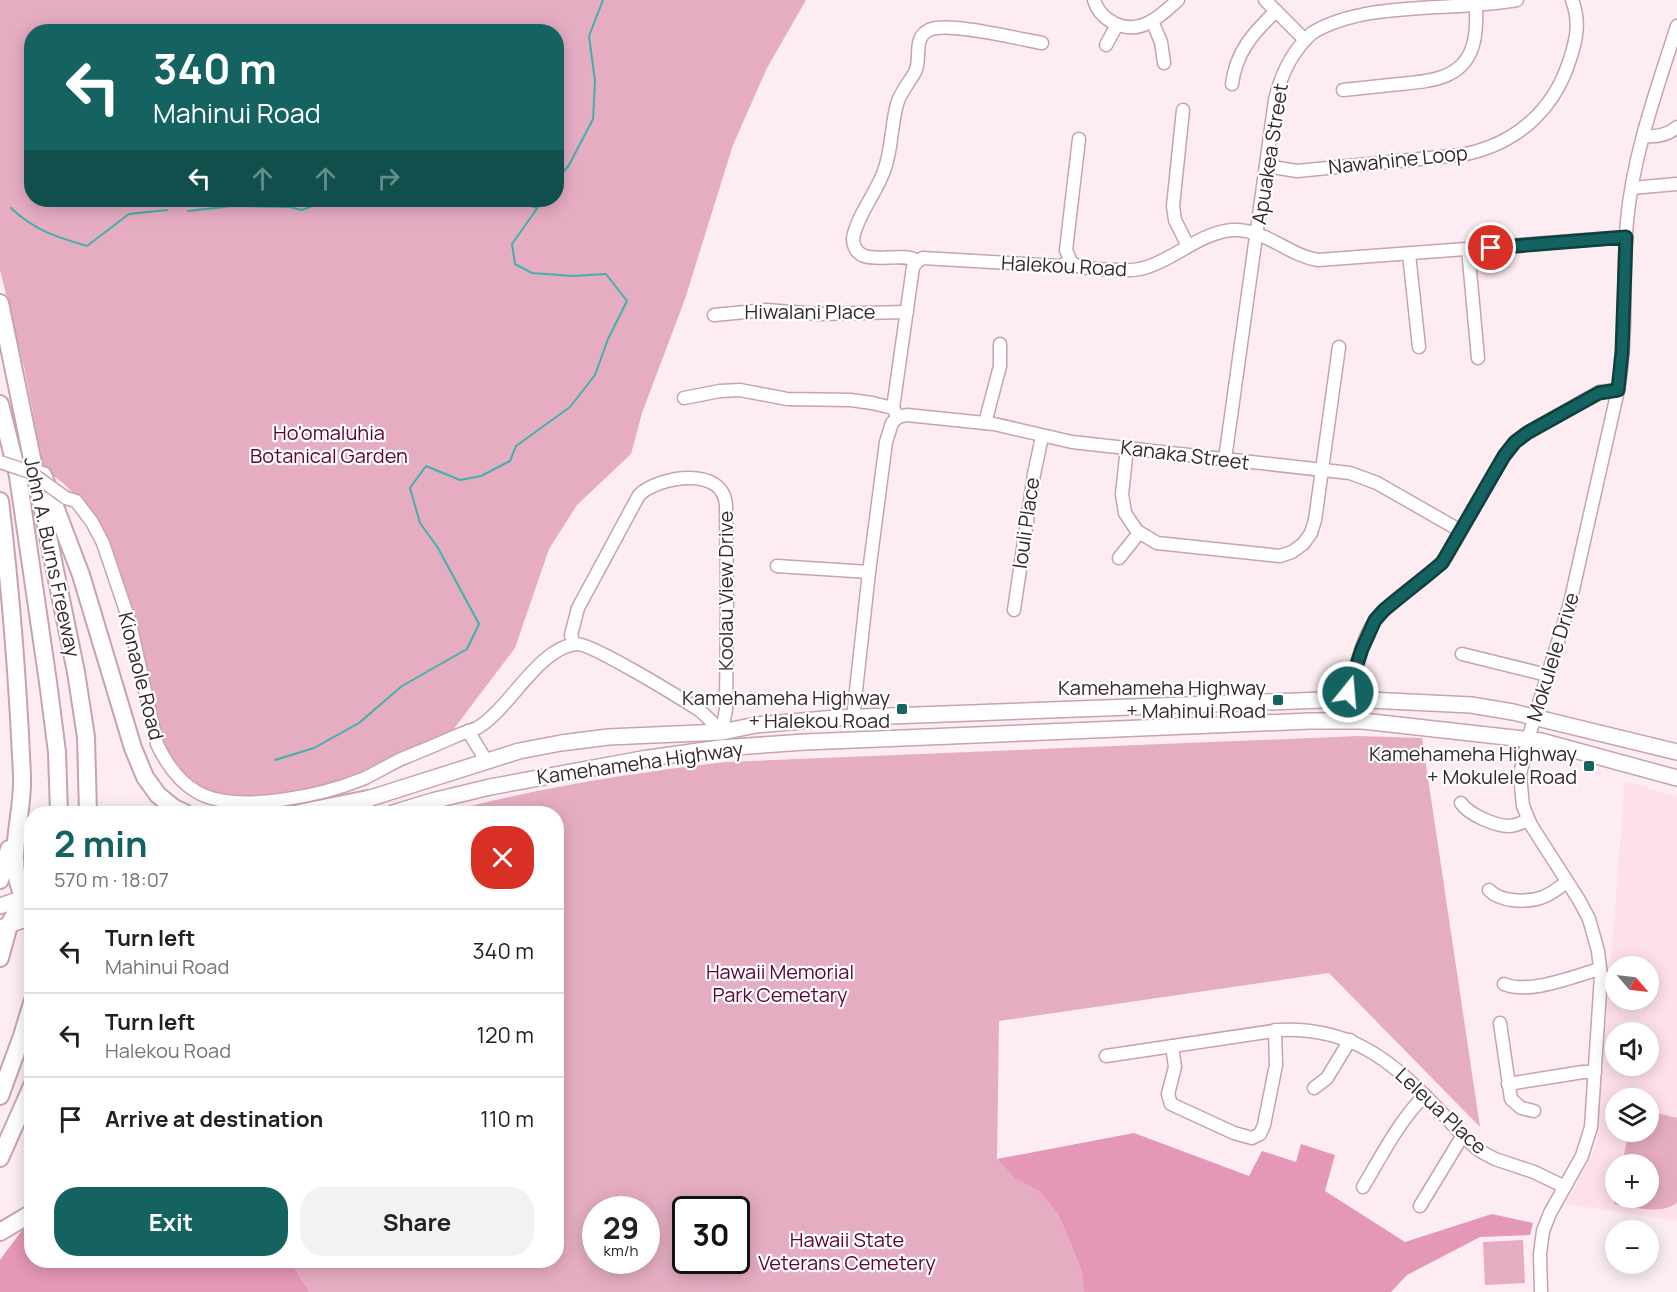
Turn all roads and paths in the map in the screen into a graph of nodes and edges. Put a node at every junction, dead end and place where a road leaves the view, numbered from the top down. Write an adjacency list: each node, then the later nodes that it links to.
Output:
1 (1094, 0): 9 (street)
2 (1178, 0): 8 (street)
3 (1265, 0): 7 (street)
4 (1517, 0): 6 (street, Apuakea Street)
5 (1572, 0): 21 (street, Nawahine Loop)
6 (1476, 4): 11 (street, Apuakea Street); 16 (street)
7 (1276, 11): 11 (street); 15 (street)
8 (1152, 21): 9 (street); 14 (street)
9 (1117, 25): 13 (street)
10 (1677, 26): 19 (street, Mokulele Drive)
11 (1305, 40): 21 (street, Apuakea Street)
12 (1042, 43): 29 (street, Halekou Road)
13 (1106, 45)
14 (1164, 63)
15 (1232, 84)
16 (1343, 90)
17 (1183, 110): 26 (street)
18 (1677, 127): 19 (street)
19 (1644, 136): 23 (street, Mokulele Drive)
20 (1079, 139): 30 (street)
21 (1266, 166): 24 (street, Apuakea Street)
22 (1677, 184): 23 (street)
23 (1632, 188): 25 (street, Mokulele Drive)
24 (1257, 233): 26 (street, Halekou Road); 28 (street, Halekou Road); 46 (street, Apuakea Street)
25 (1626, 237): 27 (street, Halekou Road); 38 (street, Mokulele Drive)
26 (1188, 246): 30 (street, Halekou Road)
27 (1468, 249): 28 (street, Halekou Road); 37 (street)
28 (1409, 254): 36 (street)
29 (918, 261): 30 (street, Halekou Road); 32 (street)
30 (1071, 262)
31 (0, 303): 43 (highway, John A. Burns Freeway)
32 (907, 312): 33 (street, Hiwalani Place); 41 (street)
33 (714, 315)
34 (1000, 344): 42 (street)
35 (1339, 347): 48 (street)
36 (1419, 347)
37 (1478, 358)
38 (1618, 390): 50 (street); 58 (street, Mokulele Drive)
39 (684, 399): 41 (street, Kanaka Street)
40 (0, 404): 76 (highway, John A. Burns Freeway)
41 (896, 413): 42 (street, Kanaka Street); 54 (street)
42 (984, 423): 44 (street, Kanaka Street)
43 (26, 428): 77 (highway, John A. Burns Freeway); 78 (highway)
44 (1042, 437): 45 (street, Kanaka Street); 55 (street, Iouli Place)
45 (1127, 448): 46 (street, Kanaka Street); 51 (street)
46 (1225, 459): 48 (street, Kanaka Street)
47 (0, 462): 64 (street, Kionaole Road, bridge)
48 (1322, 470): 50 (street, Kanaka Street); 51 (street)
49 (0, 501): 71 (highway)
50 (1461, 531): 59 (street)
51 (1139, 533): 52 (street)
52 (1119, 558)
53 (777, 566): 54 (street)
54 (869, 572): 61 (street)
55 (1014, 610)
56 (574, 644): 64 (street, Kionaole Road); 66 (street); 66 (street, Koolau View Drive)
57 (1462, 654): 58 (street)
58 (1547, 675): 62 (street, Mokulele Drive)
59 (1348, 699): 60 (main road); 62 (main road); 63 (main road)
60 (1017, 711): 61 (main road); 65 (main road)
61 (853, 718): 66 (main road); 68 (main road)
62 (1534, 718): 67 (street, Mokulele Drive); 69 (main road)
63 (1342, 723): 65 (main road, Kamehameha Highway); 67 (main road, Kamehameha Highway)
64 (468, 731): 70 (street)
65 (1018, 734): 68 (main road, Kamehameha Highway)
66 (721, 740): 68 (main road, Kamehameha Highway); 70 (main road, Kamehameha Highway); 73 (main road, Kamehameha Highway)
67 (1527, 740): 72 (main road, Kamehameha Highway); 82 (street, Mokulele Drive)
68 (854, 741)
69 (1677, 752)
70 (487, 762): 73 (main road); 74 (main road, Kamehameha Highway)
71 (22, 777): 83 (highway); 86 (highway)
72 (1677, 778)
73 (490, 787): 81 (main road, Kamehameha Highway)
74 (368, 799): 79 (highway); 80 (main road, Kamehameha Highway)
75 (1461, 803): 82 (street)
76 (59, 806)
77 (88, 806)
78 (172, 806)
79 (334, 806)
80 (344, 806)
81 (416, 806)
82 (1528, 820): 84 (street, Mokulele Drive)
83 (0, 880)
84 (1567, 882): 85 (street); 93 (street, Mokulele Drive)
85 (1489, 890)
86 (24, 892)
87 (24, 897): 89 (main road)
88 (24, 901): 91 (highway)
89 (0, 906)
90 (24, 920): 91 (main road)
91 (5, 927): 92 (highway)
92 (0, 958)
93 (1600, 969): 94 (street); 101 (street, Mokulele Drive)
94 (1504, 984)
95 (1500, 1023): 102 (street)
96 (24, 1029): 105 (highway)
97 (1275, 1030): 98 (street, Leleua Place); 99 (street, Leleua Place); 99 (street)
98 (1350, 1040): 103 (street); 104 (street, Leleua Place)
99 (1172, 1046): 100 (street, Leleua Place)
100 (1106, 1056)
101 (1595, 1072): 102 (street); 111 (street, Mokulele Drive)
102 (1508, 1084): 107 (street)
103 (1314, 1089)
104 (1425, 1095): 108 (street, Leleua Place); 110 (street)
105 (0, 1096)
106 (24, 1104): 109 (highway)
107 (1534, 1111)
108 (1463, 1135): 111 (street, Leleua Place); 112 (street)
109 (0, 1158)
110 (1363, 1187)
111 (1565, 1187): 115 (street, Mokulele Drive)
112 (1419, 1206)
113 (24, 1218): 114 (highway)
114 (0, 1232)
115 (1541, 1292)

